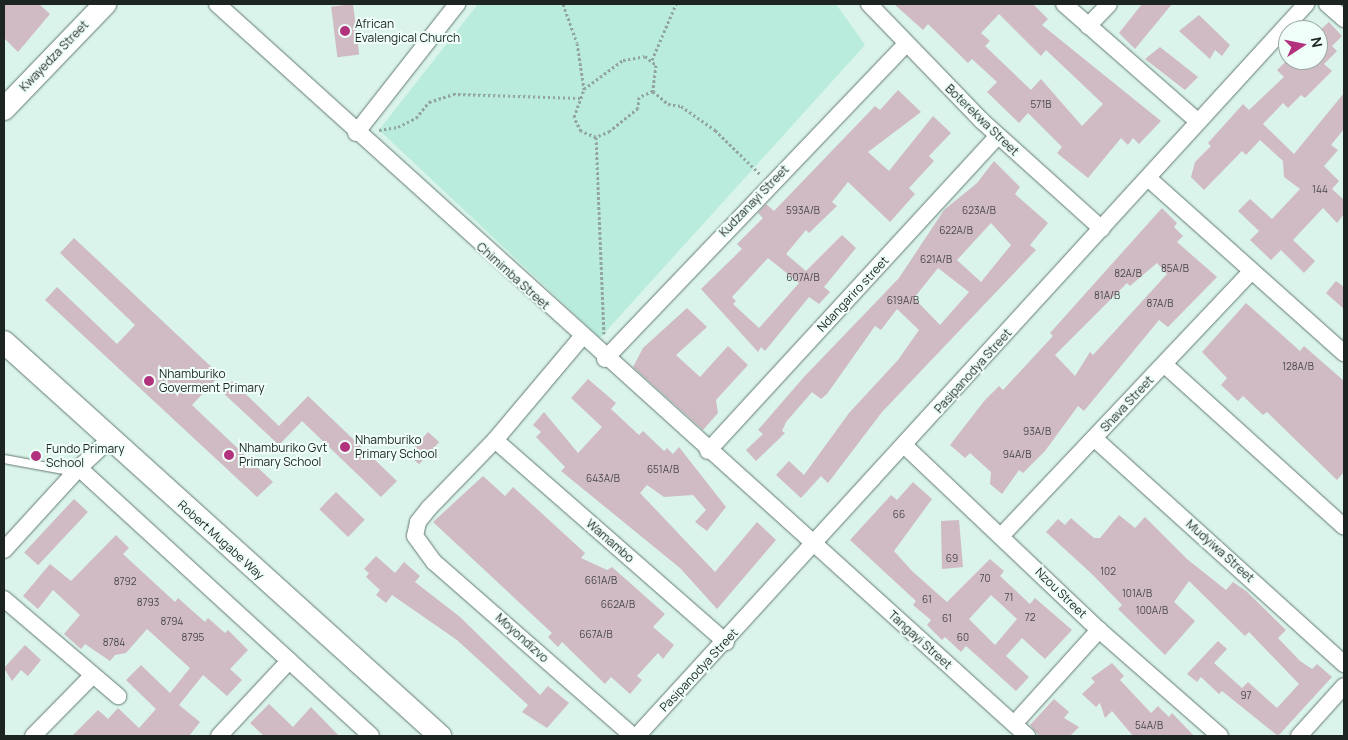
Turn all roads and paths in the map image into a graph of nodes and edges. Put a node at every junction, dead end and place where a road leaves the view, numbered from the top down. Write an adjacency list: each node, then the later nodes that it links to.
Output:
1 (104, 4): 18 (street, Kwayedza Street)
2 (217, 4): 21 (street, Chimimba Street)
3 (457, 4): 19 (street)
4 (563, 4): 15 (path)
5 (676, 4): 14 (path)
6 (869, 4): 13 (street, Boterekwa Street)
7 (1064, 4): 12 (street)
8 (1109, 4): 12 (street)
9 (1306, 4): 20 (street, Pasipanodya Street)
10 (1327, 4): 11 (street)
11 (1344, 20)
12 (1088, 26): 20 (street)
13 (905, 45): 22 (street, Boterekwa Street); 25 (street, Kudzanayi Street)
14 (652, 60): 15 (path); 16 (path)
15 (584, 88): 17 (path)
16 (653, 90): 23 (path); 25 (path)
17 (580, 98): 19 (path); 23 (path)
18 (4, 109)
19 (367, 120): 21 (street)
20 (1197, 121): 24 (street, Pasipanodya Street)
21 (356, 133): 28 (street, Chimimba Street)
22 (998, 136): 26 (street, Boterekwa Street); 37 (street, Ndangariro street)
23 (596, 137): 31 (path)
24 (1148, 178): 26 (street, Pasipanodya Street); 27 (street)
25 (769, 184): 31 (street, Kudzanayi Street)
26 (1102, 229): 36 (street, Pasipanodya Street)
27 (1251, 272): 30 (street); 32 (street, Shava Street)
28 (582, 338): 31 (street, Chimimba Street); 35 (street)
29 (4, 342): 33 (street, Robert Mugabe Way)
30 (1344, 353)
31 (605, 359): 37 (street, Chimimba Street)
32 (1165, 364): 34 (street, Shava Street); 40 (street)
33 (110, 439): 39 (street); 56 (street, Robert Mugabe Way)
34 (1095, 439): 41 (street, Shava Street); 48 (street, Mudyiwa Street)
35 (494, 440): 46 (street, Wamambo); 57 (street, Moyondizvo)
36 (905, 446): 41 (street, Nzou Street); 42 (street, Pasipanodya Street)
37 (708, 452): 42 (street, Chimimba Street)
38 (4, 459): 39 (lane)
39 (77, 470): 43 (street); 47 (street)
40 (1344, 527)
41 (1002, 535): 45 (street, Nzou Street)
42 (813, 544): 46 (street, Pasipanodya Street); 52 (street, Tangayi Street)
43 (4, 550)
44 (4, 599): 49 (street)
45 (1099, 630): 52 (street); 60 (street, Nzou Street)
46 (726, 642): 58 (street, Pasipanodya Street)
47 (289, 661): 54 (street); 55 (street)
48 (1344, 664)
49 (91, 677): 51 (street); 53 (street)
50 (1344, 686): 61 (street)
51 (118, 696)
52 (1014, 724): 59 (street, Tangayi Street)
53 (34, 736)
54 (219, 736)
55 (371, 736)
56 (440, 736)
57 (633, 736)
58 (637, 736)
59 (1027, 736)
60 (1220, 736)
61 (1298, 736)

